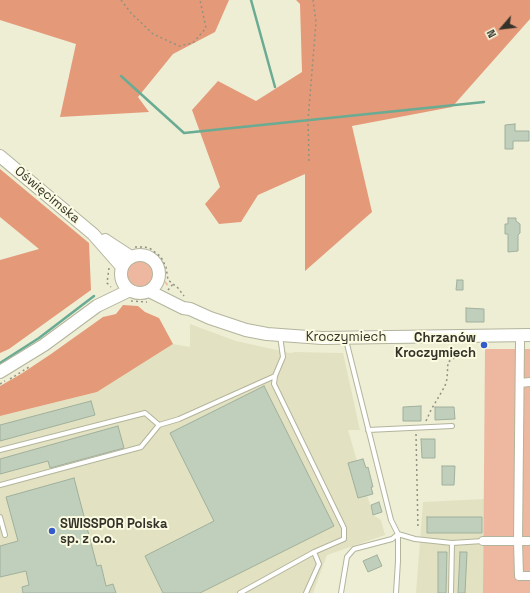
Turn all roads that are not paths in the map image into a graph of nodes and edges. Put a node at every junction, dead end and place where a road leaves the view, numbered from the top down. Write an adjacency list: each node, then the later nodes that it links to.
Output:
1 (0, 156): 2 (main road, Oświęcimska)
2 (93, 234): 3 (main road, Oświęcimska); 4 (main road, Oświęcimska)
3 (132, 252): 4 (main road); 5 (main road)
4 (121, 272): 6 (main road); 8 (main road)
5 (158, 279): 7 (main road); 9 (main road, Kroczymiech)
6 (130, 290): 7 (main road); 8 (main road)
7 (149, 291): 9 (main road, Kroczymiech)
8 (97, 306): 13 (main road)
9 (190, 308): 10 (main road, Kroczymiech)
10 (280, 336): 11 (main road, Kroczymiech); 14 (lane)
11 (346, 337): 12 (main road, Kroczymiech); 19 (lane)
12 (525, 338): 15 (street)
13 (0, 372)
14 (275, 376): 17 (lane); 29 (lane)
15 (520, 382): 16 (street); 26 (street)
16 (530, 382)
17 (159, 425): 20 (lane); 21 (lane)
18 (452, 426): 19 (lane)
19 (368, 430): 23 (lane)
20 (0, 450)
21 (0, 486)
22 (0, 517): 24 (lane)
23 (398, 534): 28 (lane); 33 (lane); 34 (lane)
24 (5, 535)
25 (483, 541): 26 (street); 28 (lane)
26 (518, 541): 27 (street); 30 (street)
27 (530, 541)
28 (452, 542): 35 (lane)
29 (314, 552): 31 (lane); 32 (lane)
30 (530, 576)
31 (242, 593)
32 (306, 593)
33 (341, 593)
34 (396, 593)
35 (451, 593)

